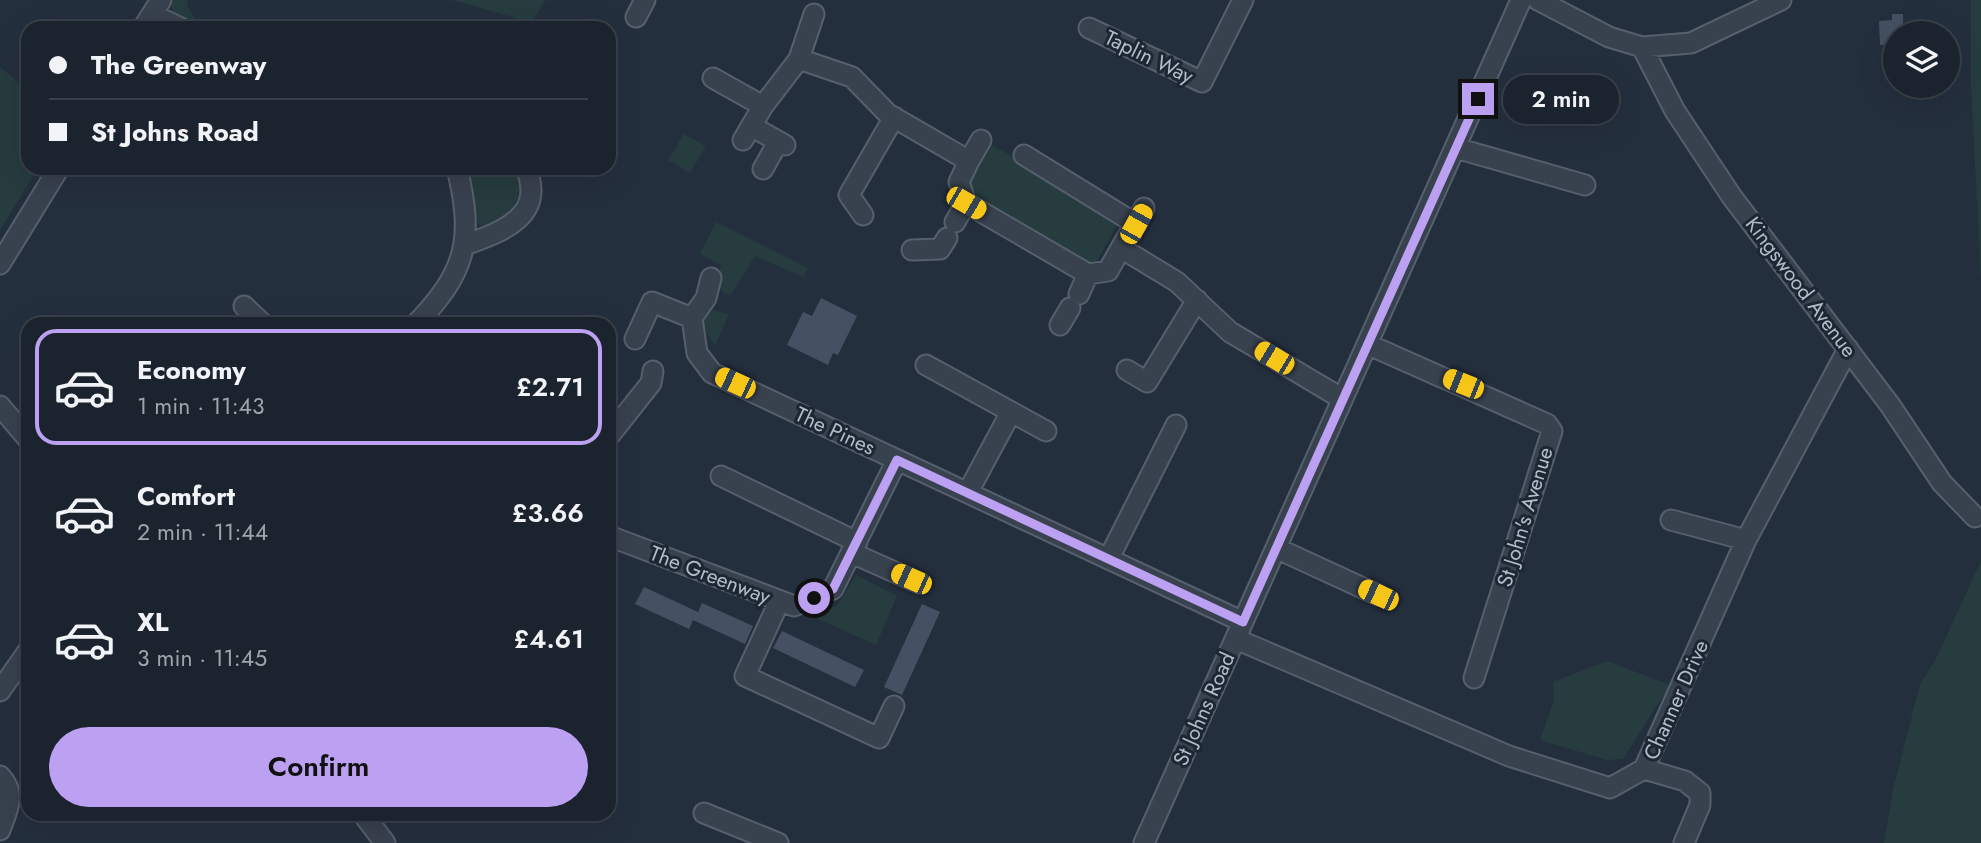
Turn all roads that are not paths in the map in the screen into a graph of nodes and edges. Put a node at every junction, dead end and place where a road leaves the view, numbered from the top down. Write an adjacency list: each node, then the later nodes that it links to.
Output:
1 (1242, 0): 6 (street, Taplin Way)
2 (1521, 0): 13 (street, St Johns Road)
3 (1538, 0): 7 (street)
4 (1781, 0): 7 (street)
5 (814, 14): 8 (street)
6 (1089, 28)
7 (1642, 47): 37 (street, Kingswood Avenue)
8 (799, 59): 10 (street); 11 (street)
9 (713, 78): 10 (street)
10 (764, 106): 16 (street)
11 (894, 117): 15 (street); 22 (street)
12 (981, 140): 15 (street)
13 (1456, 148): 20 (street); 36 (street, St Johns Road)
14 (1024, 155): 24 (street)
15 (969, 161): 21 (street)
16 (763, 169)
17 (55, 175): 26 (street)
18 (459, 175): 23 (street)
19 (529, 175): 23 (street)
20 (1585, 185)
21 (966, 203): 25 (street); 27 (street)
22 (863, 215)
23 (465, 245): 33 (street)
24 (1121, 248): 27 (street); 29 (street)
25 (912, 250)
26 (0, 264)
27 (1088, 274): 31 (street)
28 (711, 278): 34 (street)
29 (1197, 299): 39 (street); 41 (street)
30 (244, 306): 32 (street)
31 (1070, 309)
32 (256, 317)
33 (423, 317)
34 (692, 318): 35 (street); 48 (street, The Pines)
35 (635, 339)
36 (1367, 344): 41 (street, St Johns Road); 63 (street, St John's Avenue)
37 (1849, 349): 51 (street, Kingswood Avenue); 54 (street, Channer Drive)
38 (926, 365): 43 (street)
39 (1128, 370)
40 (653, 371): 45 (street)
41 (1341, 398): 56 (street, St Johns Road)
42 (0, 406): 46 (street)
43 (1011, 412): 47 (street); 50 (street)
44 (1176, 425): 57 (street)
45 (616, 427)
46 (21, 431)
47 (1046, 431)
48 (897, 460): 50 (street, The Pines); 55 (street, The Greenway)
49 (721, 477): 55 (street)
50 (968, 492): 57 (street, The Pines)
51 (1975, 517)
52 (1671, 520): 54 (street)
53 (616, 539): 60 (street, The Greenway)
54 (1746, 540): 66 (street, Channer Drive)
55 (855, 547): 58 (street); 60 (street, The Greenway)
56 (1276, 548): 59 (street); 61 (street, St Johns Road)
57 (1109, 558): 61 (street, The Pines)
58 (919, 583)
59 (1378, 595)
60 (779, 602): 65 (street)
61 (1240, 630): 66 (street, Channer Drive); 73 (street, St Johns Road)
62 (21, 661): 64 (street)
63 (1474, 678)
64 (0, 691)
65 (894, 706)
66 (1644, 769): 74 (street)
67 (0, 776): 70 (street)
68 (704, 813): 72 (street)
69 (368, 821): 71 (street)
70 (0, 830)
71 (385, 843)
72 (778, 843)
73 (1144, 843)
74 (1684, 843)

